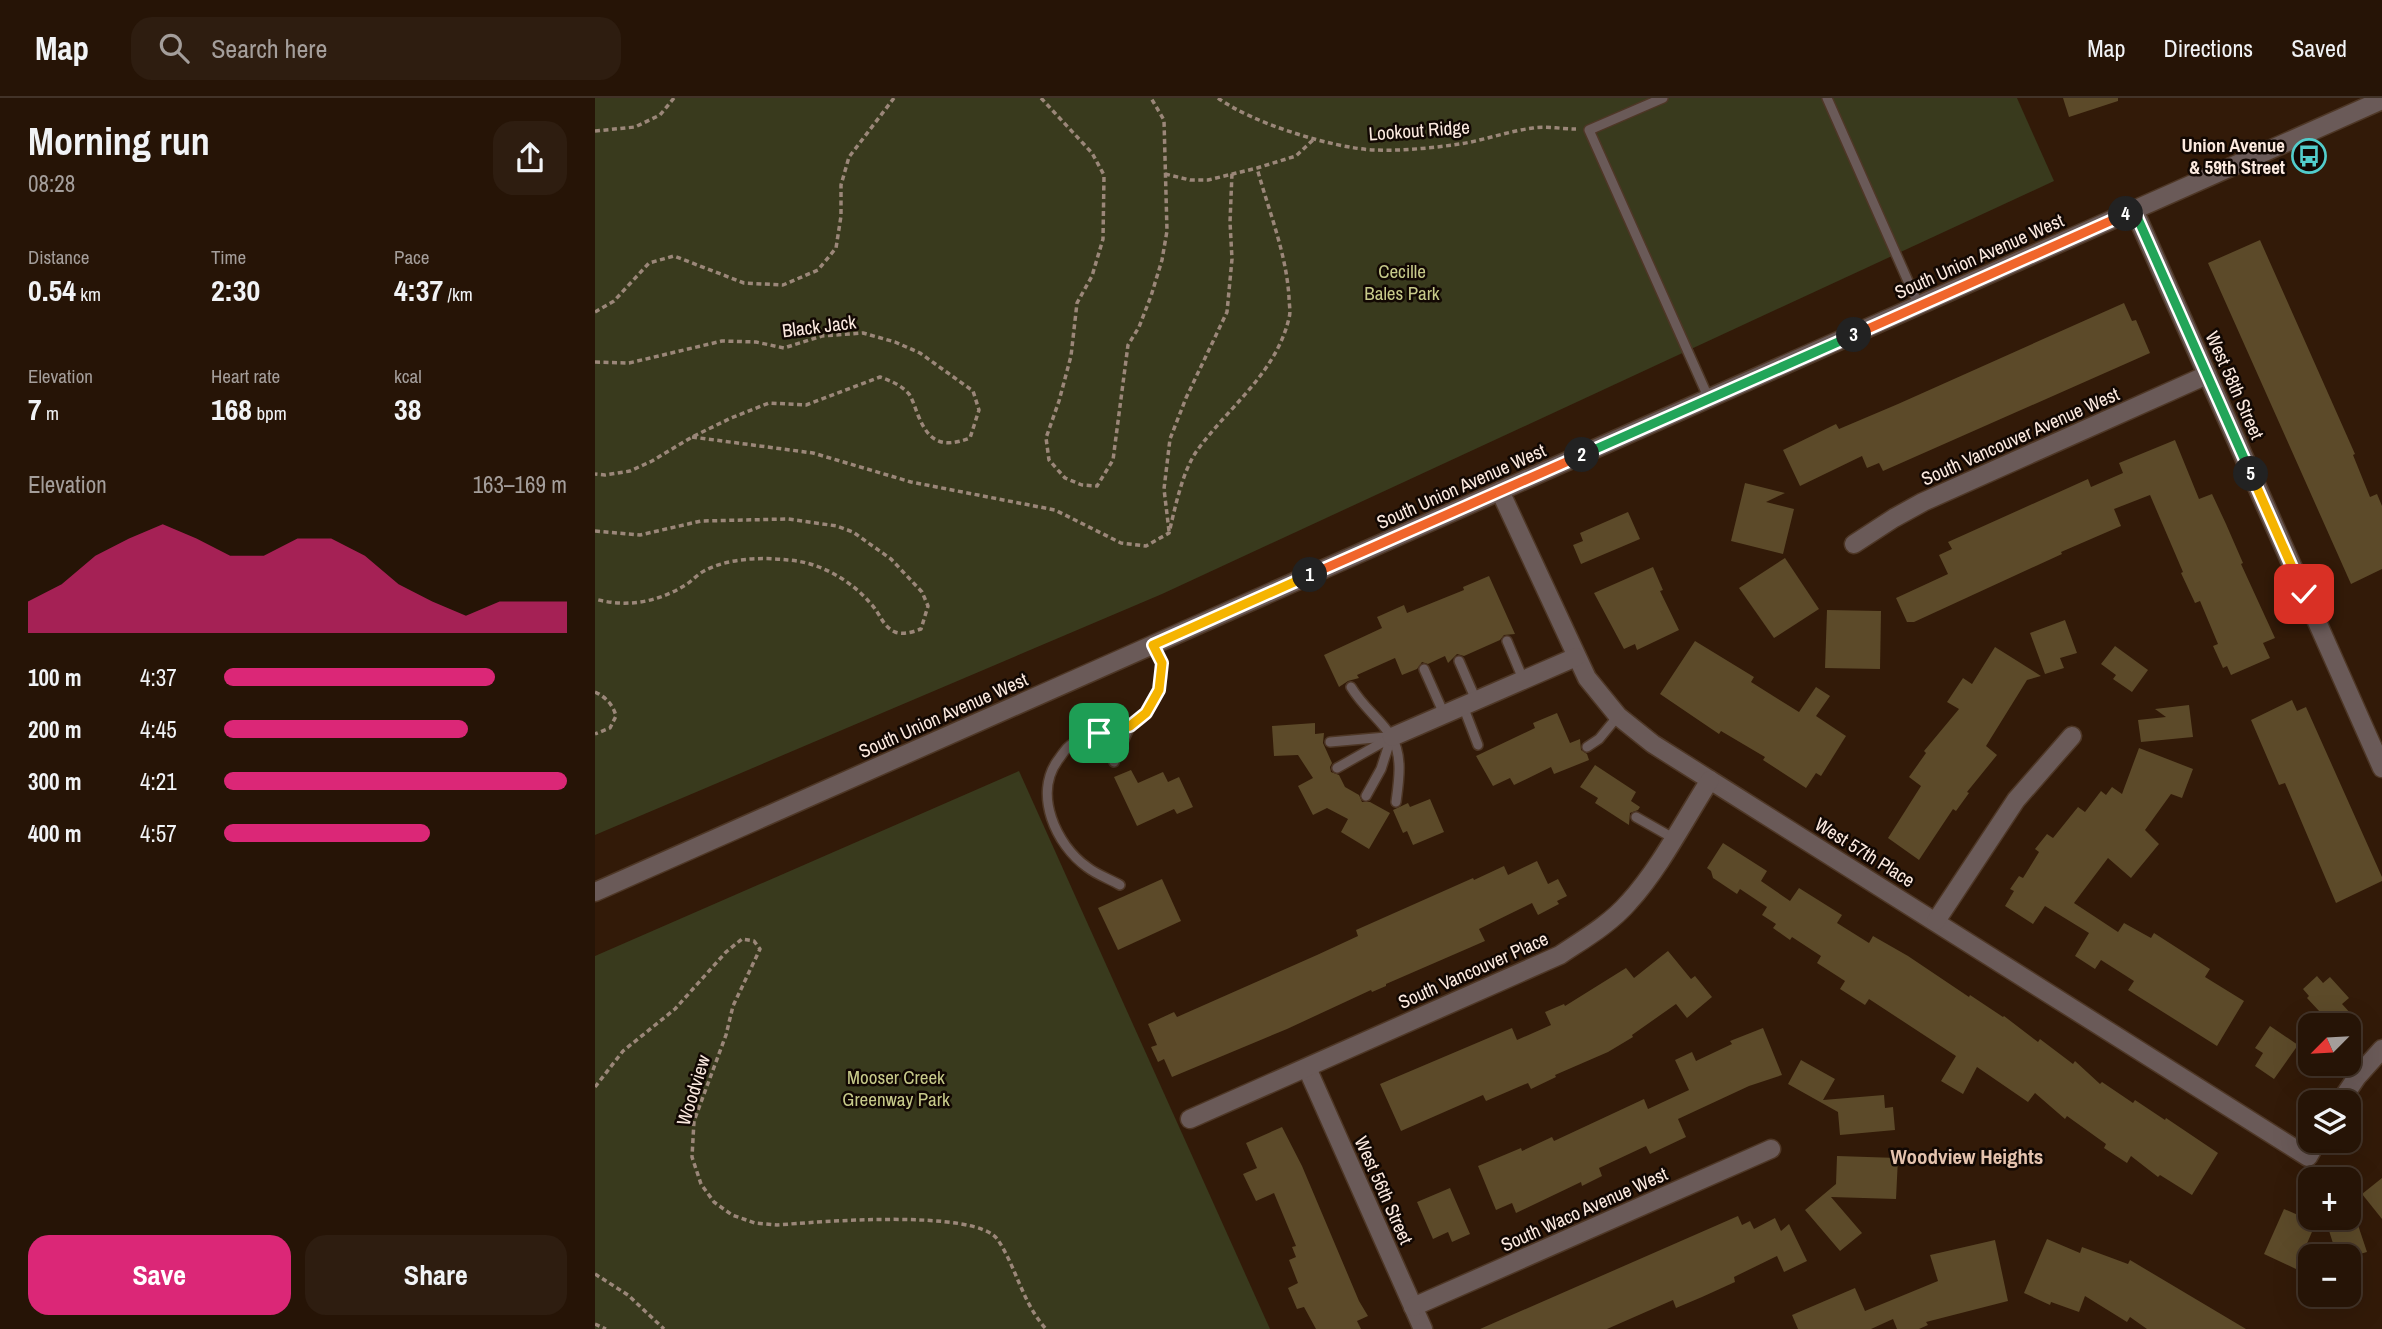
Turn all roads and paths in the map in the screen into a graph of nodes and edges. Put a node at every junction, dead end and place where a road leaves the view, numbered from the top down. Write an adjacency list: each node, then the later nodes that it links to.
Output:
1 (674, 98): 10 (path)
2 (894, 98): 17 (path)
3 (1041, 98): 14 (path)
4 (1151, 98): 14 (path)
5 (1218, 98): 11 (path, Lookout Ridge)
6 (1663, 98): 9 (lane)
7 (1827, 98): 16 (lane)
8 (2382, 100): 15 (street, South Union Avenue West)
9 (1589, 130): 11 (path, Lookout Ridge); 20 (lane)
10 (595, 131)
11 (1315, 138): 12 (path)
12 (1257, 168): 13 (path); 25 (path)
13 (1232, 173): 14 (path); 25 (path)
14 (1165, 174)
15 (2134, 210): 16 (street, South Union Avenue West); 19 (street, West 58th Street)
16 (1919, 306): 20 (street, South Union Avenue West)
17 (595, 312)
18 (595, 362): 21 (path, Black Jack)
19 (2207, 375): 26 (street, South Vancouver Avenue West); 48 (street, West 58th Street)
20 (1709, 399): 23 (street, South Union Avenue West)
21 (692, 437): 22 (path, Black Jack); 25 (path)
22 (595, 474)
23 (1500, 491): 29 (street, South Union Avenue West); 30 (street, West 57th Place)
24 (595, 531): 27 (path)
25 (1169, 533)
26 (1854, 544)
27 (595, 599)
28 (1507, 641): 33 (lane)
29 (1153, 645): 39 (lane); 55 (street, South Union Avenue West)
30 (1576, 657): 33 (street); 38 (street, West 57th Place)
31 (1459, 662): 36 (lane)
32 (1423, 668): 37 (lane)
33 (1523, 680): 36 (street)
34 (1351, 687): 42 (lane)
35 (595, 692): 40 (path)
36 (1469, 703): 37 (street); 44 (lane)
37 (1444, 714): 42 (street)
38 (1618, 716): 45 (lane); 49 (street, West 57th Place)
39 (1130, 726): 46 (lane); 54 (lane)
40 (595, 734)
41 (2073, 736): 56 (street)
42 (1392, 737): 43 (lane); 47 (lane); 50 (lane); 51 (lane)
43 (1330, 742)
44 (1478, 745)
45 (1587, 747)
46 (1114, 762)
47 (1337, 768)
48 (2382, 768)
49 (1710, 780): 53 (street, South Vancouver Place); 56 (street, West 57th Place)
50 (1366, 796)
51 (1396, 802)
52 (1636, 817): 53 (lane)
53 (1673, 838): 58 (street, South Vancouver Place)
54 (1121, 885)
55 (595, 892)
56 (1935, 921): 62 (street, West 57th Place)
57 (2382, 1049): 60 (street)
58 (1307, 1068): 61 (street, South Vancouver Place); 65 (street, West 56th Street)
59 (595, 1087): 69 (path, Woodview)
60 (2348, 1090)
61 (1190, 1119)
62 (2298, 1140)
63 (1771, 1149): 65 (street, South Waco Avenue West)
64 (595, 1275): 68 (path)
65 (1413, 1307): 70 (street, West 56th Street)
66 (595, 1324): 67 (path)
67 (606, 1329)
68 (664, 1329)
69 (1046, 1329)
70 (1423, 1329)

